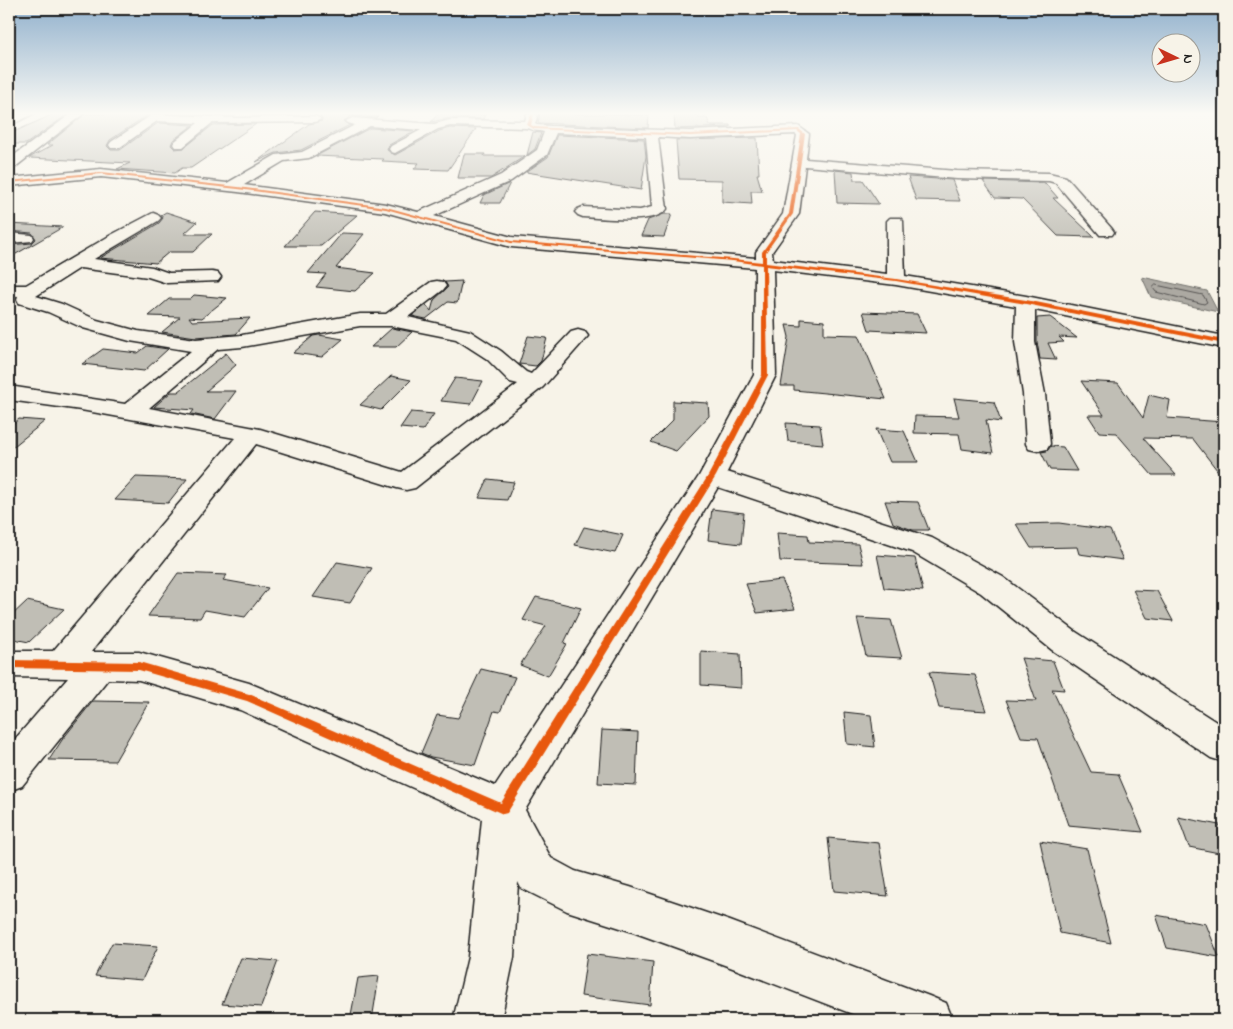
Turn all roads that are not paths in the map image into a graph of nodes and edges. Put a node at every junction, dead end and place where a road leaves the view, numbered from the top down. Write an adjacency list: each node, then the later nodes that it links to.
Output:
1 (274, 162): 6 (street)
2 (529, 162): 8 (street)
3 (655, 162): 7 (street)
4 (799, 162): 11 (street); 15 (street)
5 (9, 182): 6 (street)
6 (229, 188): 8 (street)
7 (584, 212)
8 (420, 217): 15 (street)
9 (153, 218): 14 (street)
10 (895, 221): 17 (street)
11 (1106, 232)
12 (9, 238): 13 (street)
13 (26, 238)
14 (77, 262): 16 (street); 19 (street)
15 (765, 264): 17 (street); 30 (street)
16 (212, 277)
17 (896, 280): 20 (street)
18 (437, 286): 21 (street)
19 (18, 298): 24 (street)
20 (1026, 302): 23 (street); 29 (street)
21 (391, 320): 24 (street); 25 (street)
22 (578, 336): 25 (street)
23 (1224, 342)
24 (212, 344): 27 (street)
25 (535, 382): 28 (street)
26 (9, 393): 27 (street)
27 (131, 411): 28 (street)
28 (251, 434): 32 (street)
29 (1038, 444)
30 (712, 476): 34 (street); 36 (street)
31 (9, 664): 32 (street)
32 (62, 665): 33 (street)
33 (99, 666): 35 (street); 36 (street)
34 (1224, 746)
35 (9, 774)
36 (503, 809): 37 (street); 38 (street)
37 (477, 1020)
38 (929, 1020)

